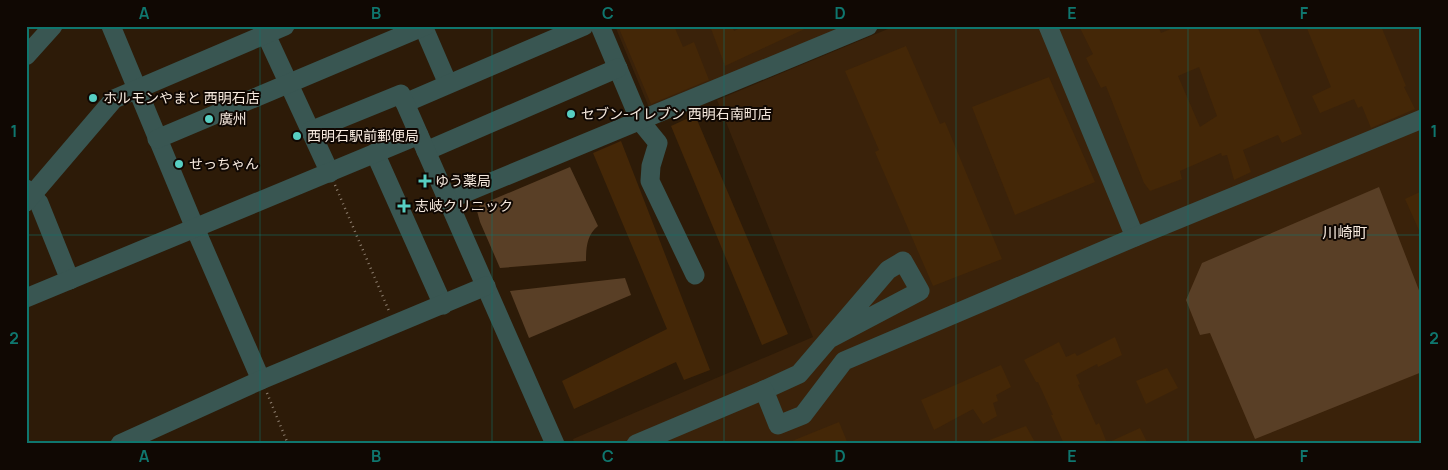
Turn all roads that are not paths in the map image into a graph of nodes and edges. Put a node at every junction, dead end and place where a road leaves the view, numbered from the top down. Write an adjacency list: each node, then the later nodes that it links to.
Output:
1 (53, 26): 10 (street)
2 (285, 26): 9 (street)
3 (584, 26): 13 (street)
4 (600, 26): 11 (street)
5 (868, 26): 17 (street)
6 (1048, 26): 26 (street)
7 (424, 27): 12 (street); 13 (street)
8 (115, 28): 14 (street)
9 (264, 30): 12 (street); 14 (street)
10 (26, 56)
11 (618, 68): 17 (street); 20 (street)
12 (289, 84): 18 (street); 19 (street)
13 (448, 84): 15 (street)
14 (136, 89): 19 (street); 23 (street)
15 (405, 103): 18 (street); 20 (street)
16 (1422, 119): 26 (street)
17 (640, 121): 24 (street); 27 (street)
18 (310, 131): 22 (street)
19 (157, 139): 25 (street)
20 (422, 143): 21 (street); 24 (street)
21 (375, 153): 22 (street); 31 (street)
22 (330, 172): 25 (street)
23 (28, 195): 28 (street)
24 (448, 200): 29 (street)
25 (195, 228): 28 (street); 33 (street)
26 (1135, 237): 34 (street)
27 (695, 275)
28 (70, 280): 30 (street)
29 (486, 286): 31 (street); 36 (street)
30 (26, 298)
31 (443, 305): 33 (street)
32 (829, 339): 32 (street); 34 (street)
33 (261, 380): 35 (street)
34 (764, 390): 37 (street)
35 (120, 444)
36 (555, 444)
37 (636, 444)

